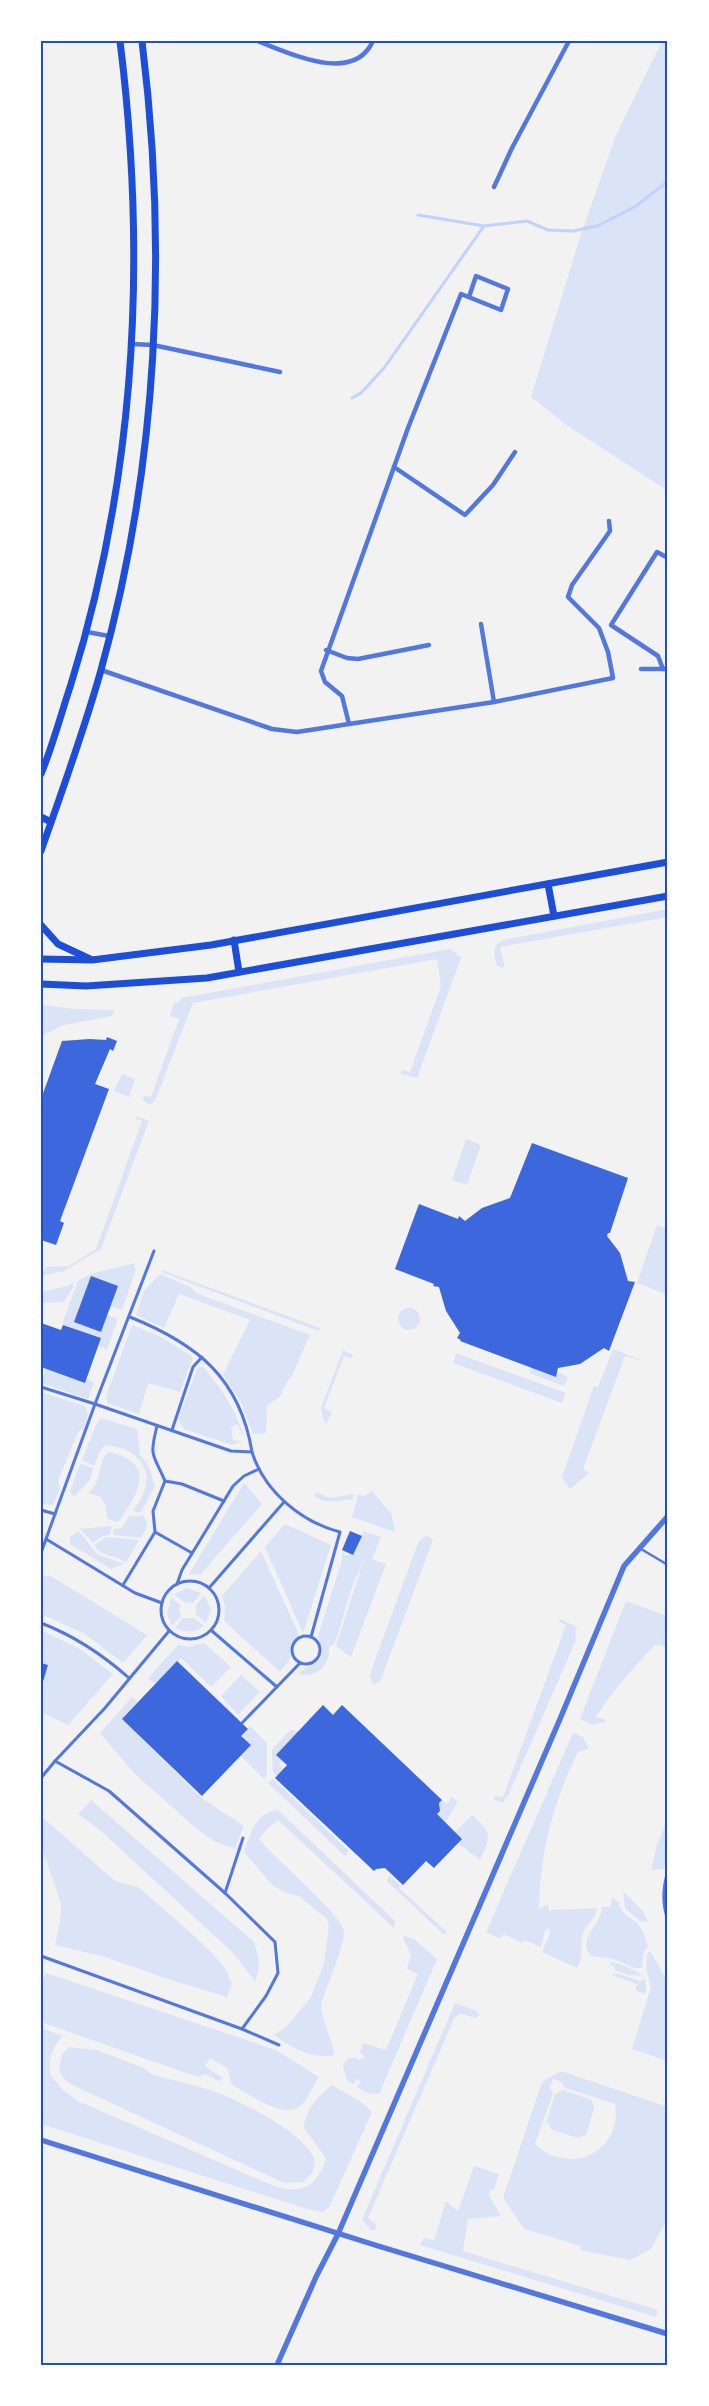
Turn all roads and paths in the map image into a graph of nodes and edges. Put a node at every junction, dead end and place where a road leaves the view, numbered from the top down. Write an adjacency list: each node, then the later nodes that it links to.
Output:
1 (120, 41): 8 (main road)
2 (142, 41): 9 (main road)
3 (257, 41): 4 (street)
4 (374, 41)
5 (568, 41): 6 (street)
6 (494, 188)
7 (469, 297): 7 (street); 12 (street)
8 (132, 344): 9 (street); 16 (main road)
9 (153, 345): 10 (street); 17 (main road)
10 (280, 372)
11 (514, 452): 12 (street)
12 (394, 467): 19 (street)
13 (609, 521): 23 (street)
14 (668, 558): 21 (street)
15 (482, 624): 23 (street)
16 (87, 632): 17 (street); 25 (main road)
17 (109, 636): 22 (main road)
18 (429, 645): 19 (street)
19 (326, 650): 24 (street)
20 (641, 668): 21 (street)
21 (665, 669)
22 (101, 670): 24 (street); 27 (main road)
23 (494, 702): 24 (street)
24 (349, 724)
25 (41, 774)
26 (41, 817): 27 (main road)
27 (51, 822): 28 (main road)
28 (41, 851)
29 (668, 862): 30 (main road)
30 (548, 884): 32 (main road); 34 (main road)
31 (668, 896): 32 (main road)
32 (554, 916): 37 (main road)
33 (41, 925): 36 (main road)
34 (234, 940): 36 (main road); 37 (main road)
35 (41, 959): 36 (main road)
36 (92, 960)
37 (239, 972): 38 (main road)
38 (41, 984)
39 (154, 1251): 40 (street)
40 (130, 1317): 41 (street); 43 (street)
41 (202, 1357): 45 (street); 46 (street)
42 (41, 1387): 43 (street)
43 (95, 1404): 44 (street); 52 (street)
44 (157, 1426): 45 (street); 48 (street)
45 (172, 1430): 46 (street)
46 (252, 1452): 47 (street)
47 (259, 1469): 49 (street); 50 (street)
48 (165, 1482): 49 (street); 54 (street)
49 (224, 1501): 58 (street)
50 (284, 1502): 62 (street); 67 (street)
51 (41, 1510): 52 (street)
52 (54, 1514): 55 (street)
53 (668, 1516): 56 (street)
54 (155, 1532): 58 (street); 61 (street)
55 (46, 1539): 57 (street); 61 (street)
56 (639, 1547): 59 (lane); 84 (street)
57 (41, 1553)
58 (192, 1553): 60 (street)
59 (668, 1565)
60 (177, 1584): 62 (street); 63 (street)
61 (122, 1585): 63 (street)
62 (209, 1588): 66 (street)
63 (162, 1603): 65 (street)
64 (41, 1623): 69 (street)
65 (169, 1631): 66 (street); 69 (street)
66 (212, 1631): 70 (street)
67 (311, 1637): 68 (street); 68 (street)
68 (300, 1662): 70 (street)
69 (129, 1678): 72 (street)
70 (277, 1687): 71 (street)
71 (242, 1723)
72 (55, 1762): 73 (street); 76 (street)
73 (41, 1778)
74 (243, 1838): 76 (street)
75 (668, 1871): 79 (street)
76 (225, 1893): 81 (street)
77 (41, 1901): 78 (street)
78 (41, 1910)
79 (668, 1920)
80 (41, 1956): 81 (street)
81 (242, 2029): 82 (street)
82 (278, 2045)
83 (41, 2140): 84 (street)
84 (338, 2234): 85 (street); 86 (street)
85 (668, 2334)
86 (277, 2365)

